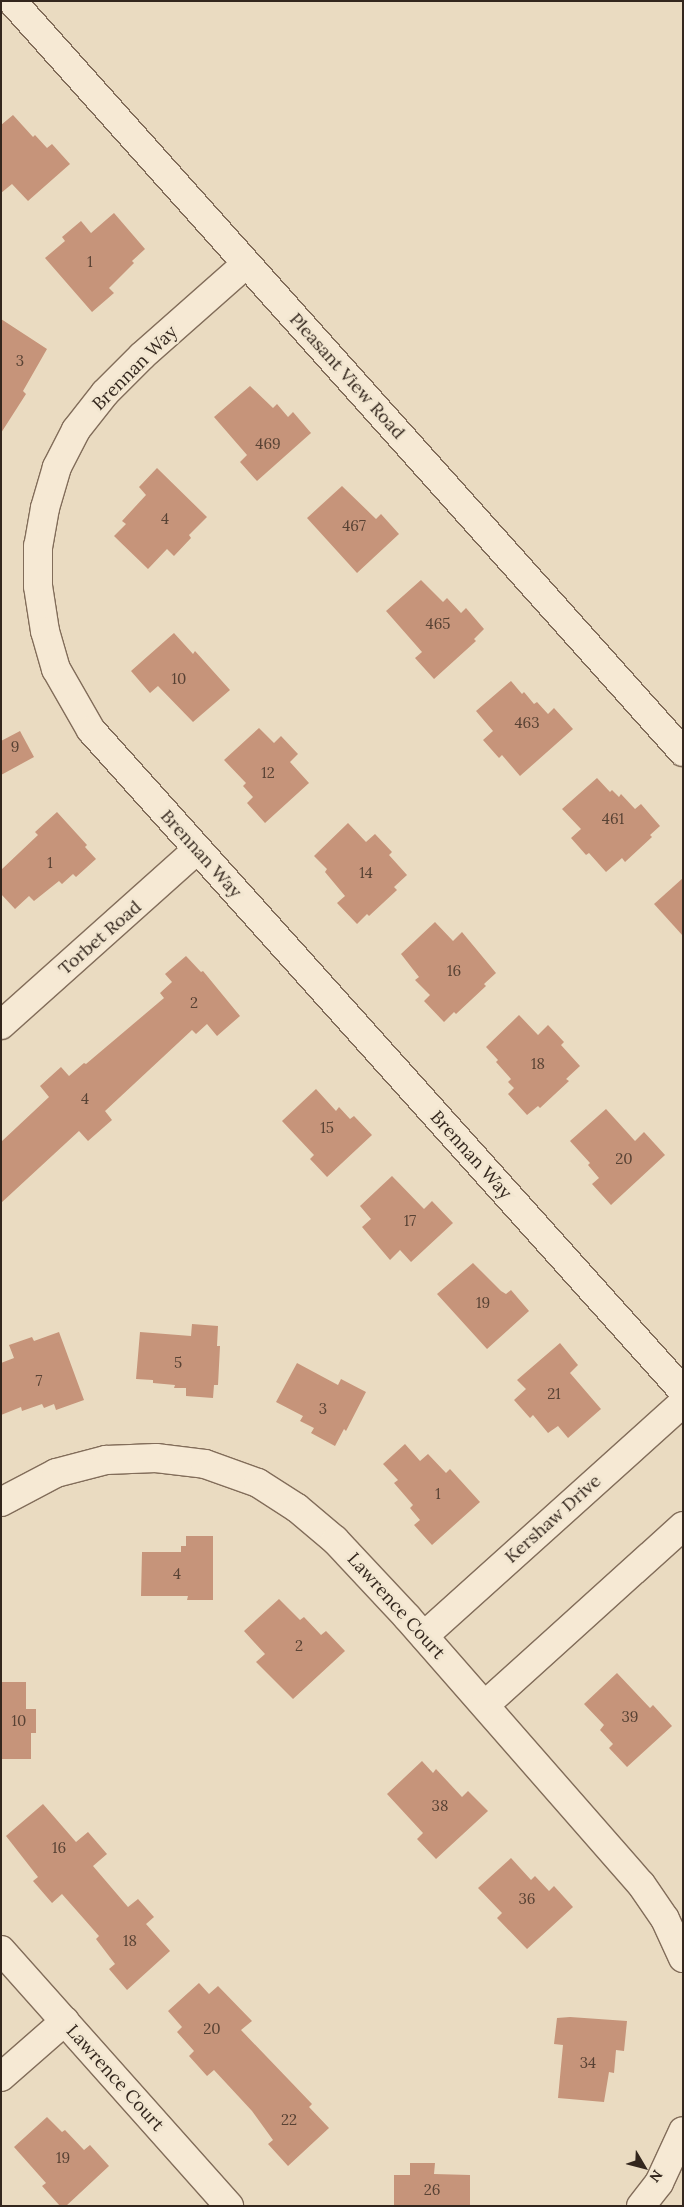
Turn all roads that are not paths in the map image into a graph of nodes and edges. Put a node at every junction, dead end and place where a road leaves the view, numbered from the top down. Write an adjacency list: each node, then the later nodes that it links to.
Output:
1 (12, 1): 2 (street, Pleasant View Road)
2 (246, 264): 3 (street, Pleasant View Road); 4 (street, Brennan Way)
3 (683, 752)
4 (197, 850): 5 (street, Torbet Road); 6 (street, Brennan Way)
5 (1, 1025)
6 (683, 1392)
7 (683, 1403): 10 (street, Kershaw Drive)
8 (1, 1502): 10 (street, Lawrence Court)
9 (683, 1526): 11 (street)
10 (424, 1636): 11 (street, Lawrence Court)
11 (485, 1705): 13 (street, Lawrence Court)
12 (1, 1950): 14 (street, Lawrence Court)
13 (683, 1958)
14 (64, 2021): 15 (street); 17 (street, Lawrence Court)
15 (1, 2078)
16 (683, 2131): 18 (street)
17 (229, 2206)
18 (642, 2206)

